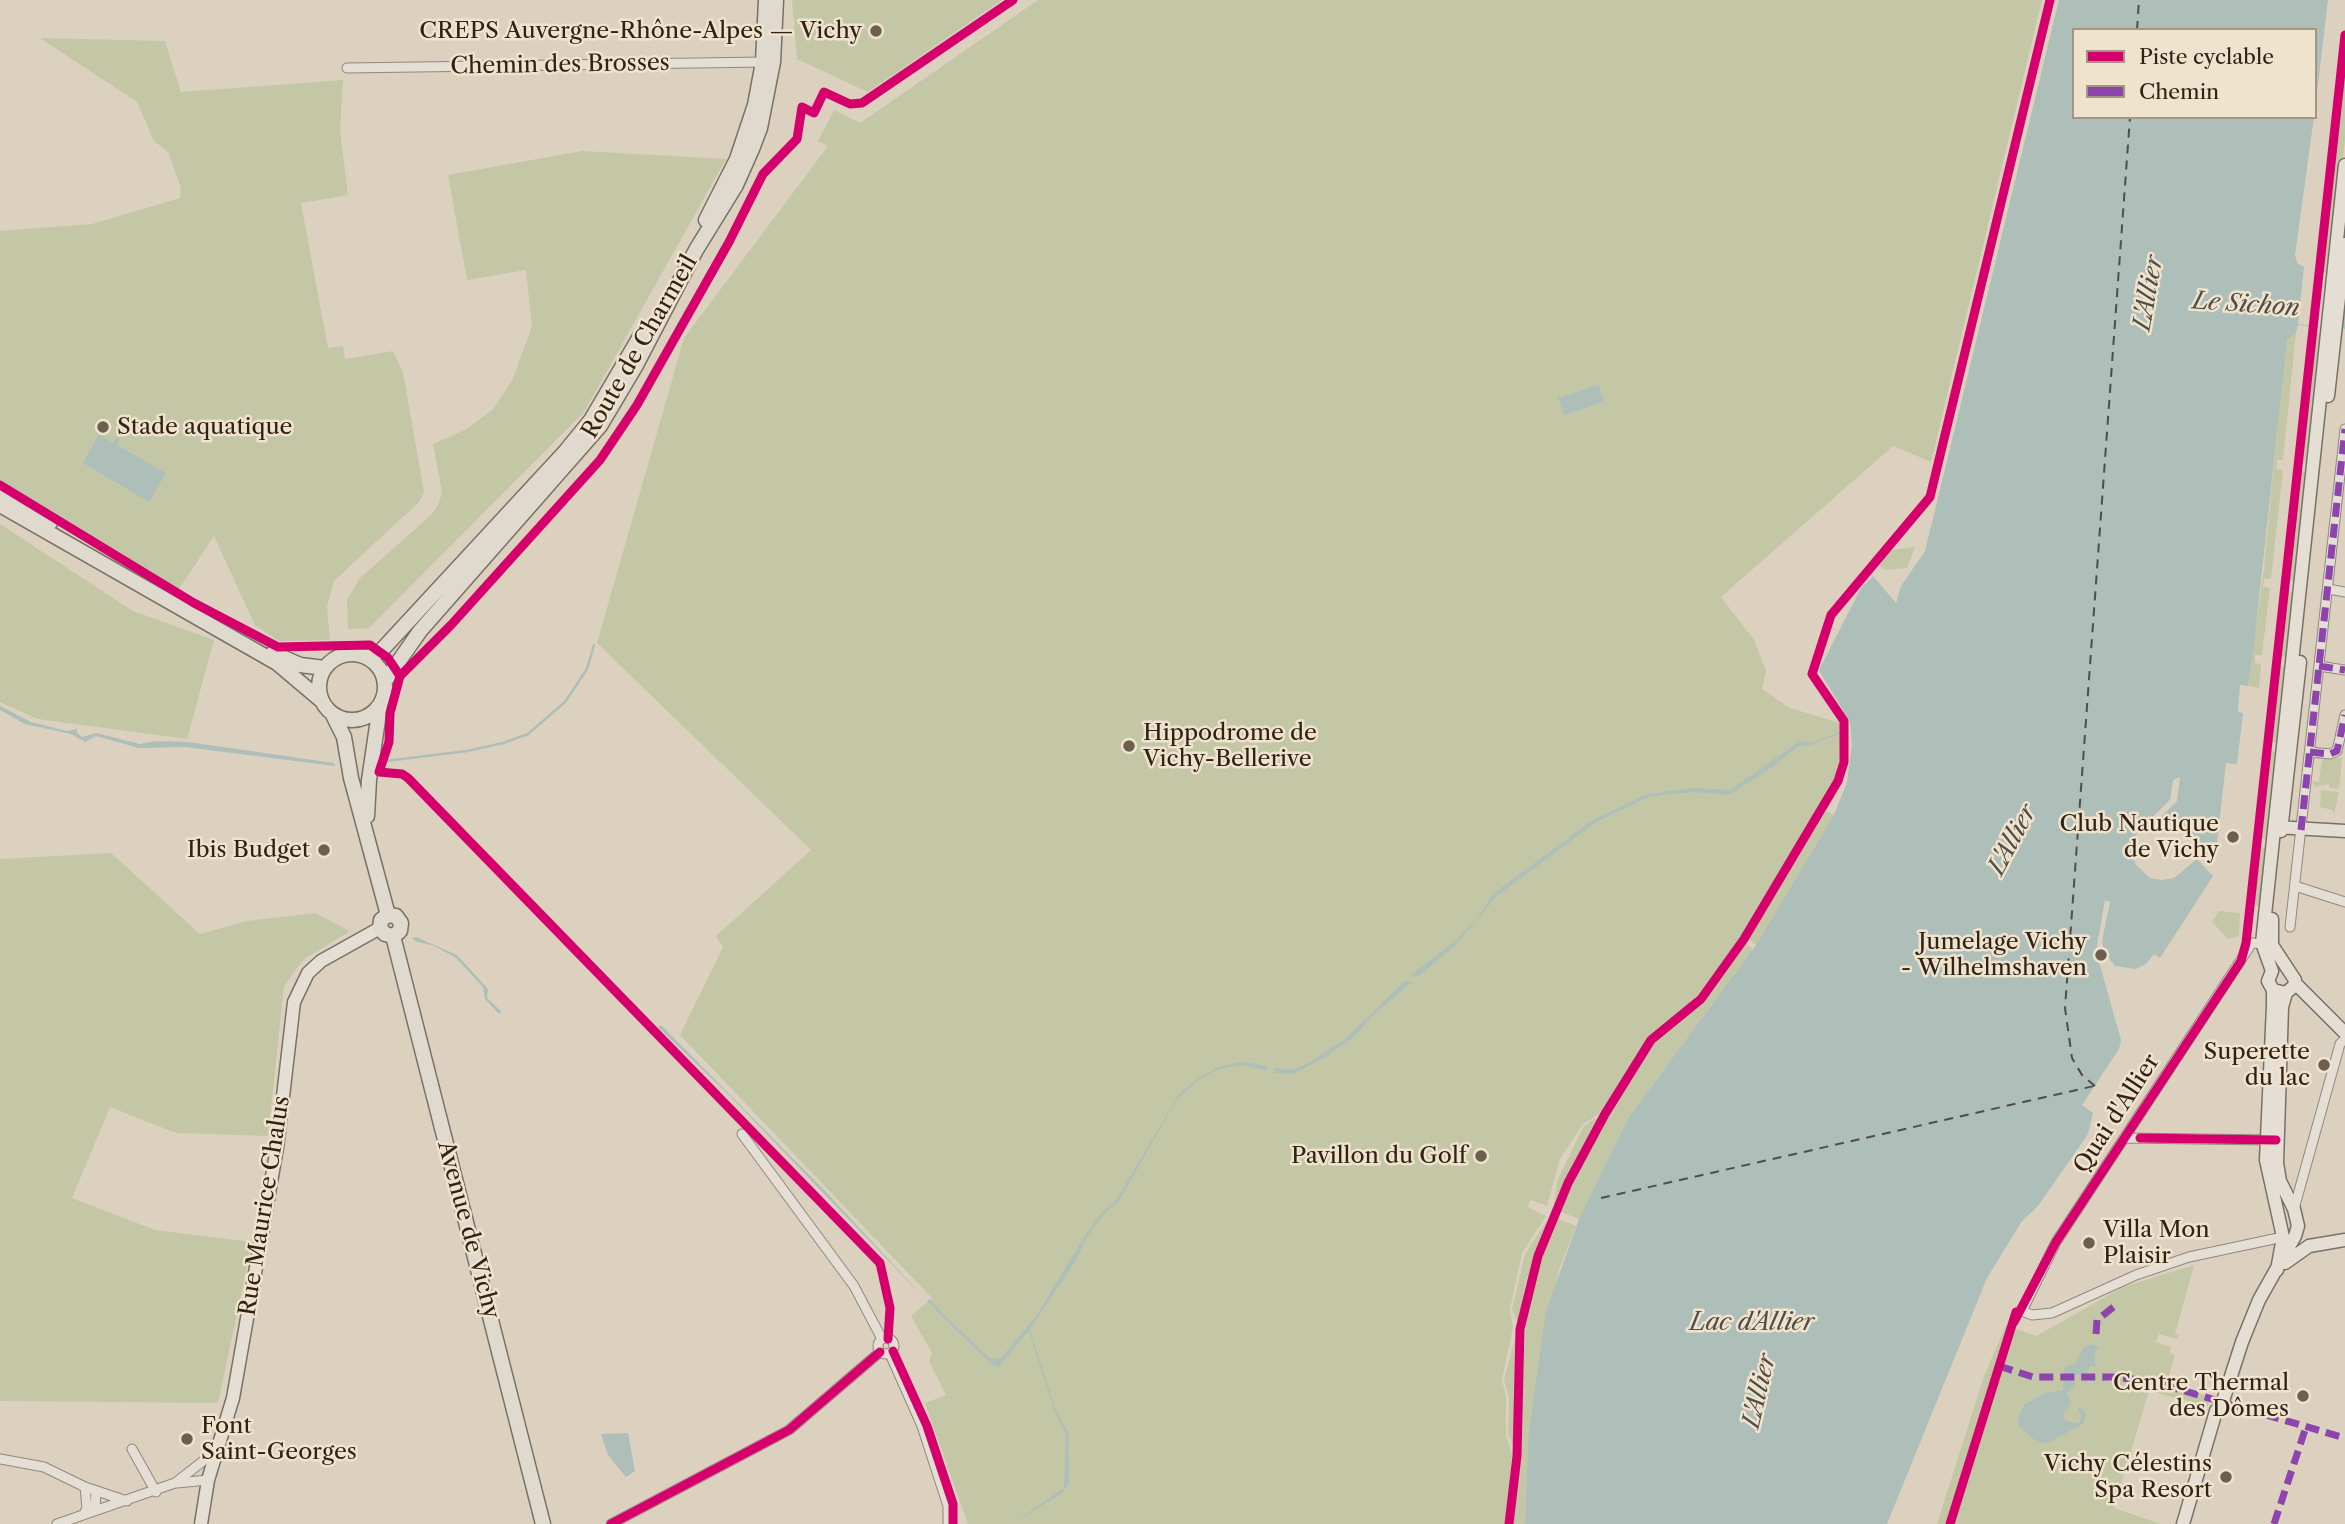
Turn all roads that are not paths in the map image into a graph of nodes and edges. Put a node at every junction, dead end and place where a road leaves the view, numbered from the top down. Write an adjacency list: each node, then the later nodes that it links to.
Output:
1 (765, 0): 3 (main road, Route de Charmeil)
2 (776, 0): 3 (main road, Route de Charmeil)
3 (768, 62): 4 (street, Chemin des Brosses); 18 (main road, Route de Charmeil); 22 (main road, Route de Charmeil)
4 (347, 68)
5 (2345, 164): 7 (main road)
6 (2345, 243): 7 (main road)
7 (2337, 277): 8 (main road)
8 (2331, 331): 9 (main road); 28 (main road)
9 (2340, 346): 28 (main road)
10 (2345, 429): 11 (street)
11 (2343, 472): 15 (street)
12 (0, 493): 20 (main road)
13 (0, 505): 23 (main road)
14 (2345, 549): 15 (street)
15 (2332, 550): 16 (street)
16 (2328, 589): 17 (street); 19 (street)
17 (2345, 592)
18 (364, 656): 20 (main road); 22 (main road)
19 (2319, 666): 21 (street); 27 (street)
20 (325, 668): 23 (main road)
21 (2345, 670)
22 (385, 681): 24 (main road)
23 (322, 701): 25 (main road)
24 (380, 706): 25 (main road); 31 (main road, Avenue de Vichy)
25 (333, 715): 31 (main road, Avenue de Vichy)
26 (2345, 715): 27 (street)
27 (2310, 752): 29 (street)
28 (2277, 827): 29 (main road); 36 (main road)
29 (2301, 830): 30 (main road); 32 (street)
30 (2345, 831)
31 (369, 842): 34 (main road, Avenue de Vichy)
32 (2295, 886): 33 (street); 35 (street)
33 (2345, 902)
34 (387, 926): 54 (main road, Rue Maurice Chalus); 66 (main road, Avenue de Vichy)
35 (2290, 927)
36 (2262, 944): 37 (main road); 42 (street, Quai d'Allier)
37 (2278, 969): 38 (main road); 38 (main road)
38 (2285, 989): 39 (main road); 43 (main road)
39 (2345, 1033)
40 (2345, 1039): 44 (street)
41 (742, 1134): 50 (street)
42 (2125, 1138): 43 (street); 47 (street, Quai d'Allier)
43 (2271, 1140): 44 (main road); 45 (main road)
44 (2294, 1209): 45 (main road)
45 (2291, 1238): 46 (main road); 47 (street); 48 (main road); 49 (main road)
46 (2345, 1240): 48 (main road)
47 (2259, 1242): 49 (street)
48 (2309, 1246): 49 (main road)
49 (2278, 1263): 52 (main road)
50 (883, 1339): 51 (street); 51 (street)
51 (885, 1353): 67 (street); 68 (street)
52 (2222, 1404): 69 (main road); 70 (main road)
53 (132, 1449): 60 (street)
54 (217, 1449): 56 (main road, Rue Maurice Chalus); 57 (street)
55 (0, 1459): 58 (street)
56 (208, 1480): 57 (street); 65 (main road, Rue Maurice Chalus)
57 (175, 1483): 60 (street)
58 (85, 1487): 59 (street); 63 (street)
59 (96, 1490): 61 (street); 62 (street)
60 (156, 1492): 61 (street)
61 (128, 1501): 62 (street)
62 (95, 1511): 63 (street)
63 (84, 1514): 64 (street)
64 (57, 1524)
65 (201, 1524)
66 (543, 1524)
67 (611, 1524)
68 (948, 1524)
69 (2183, 1524)
70 (2190, 1524)

